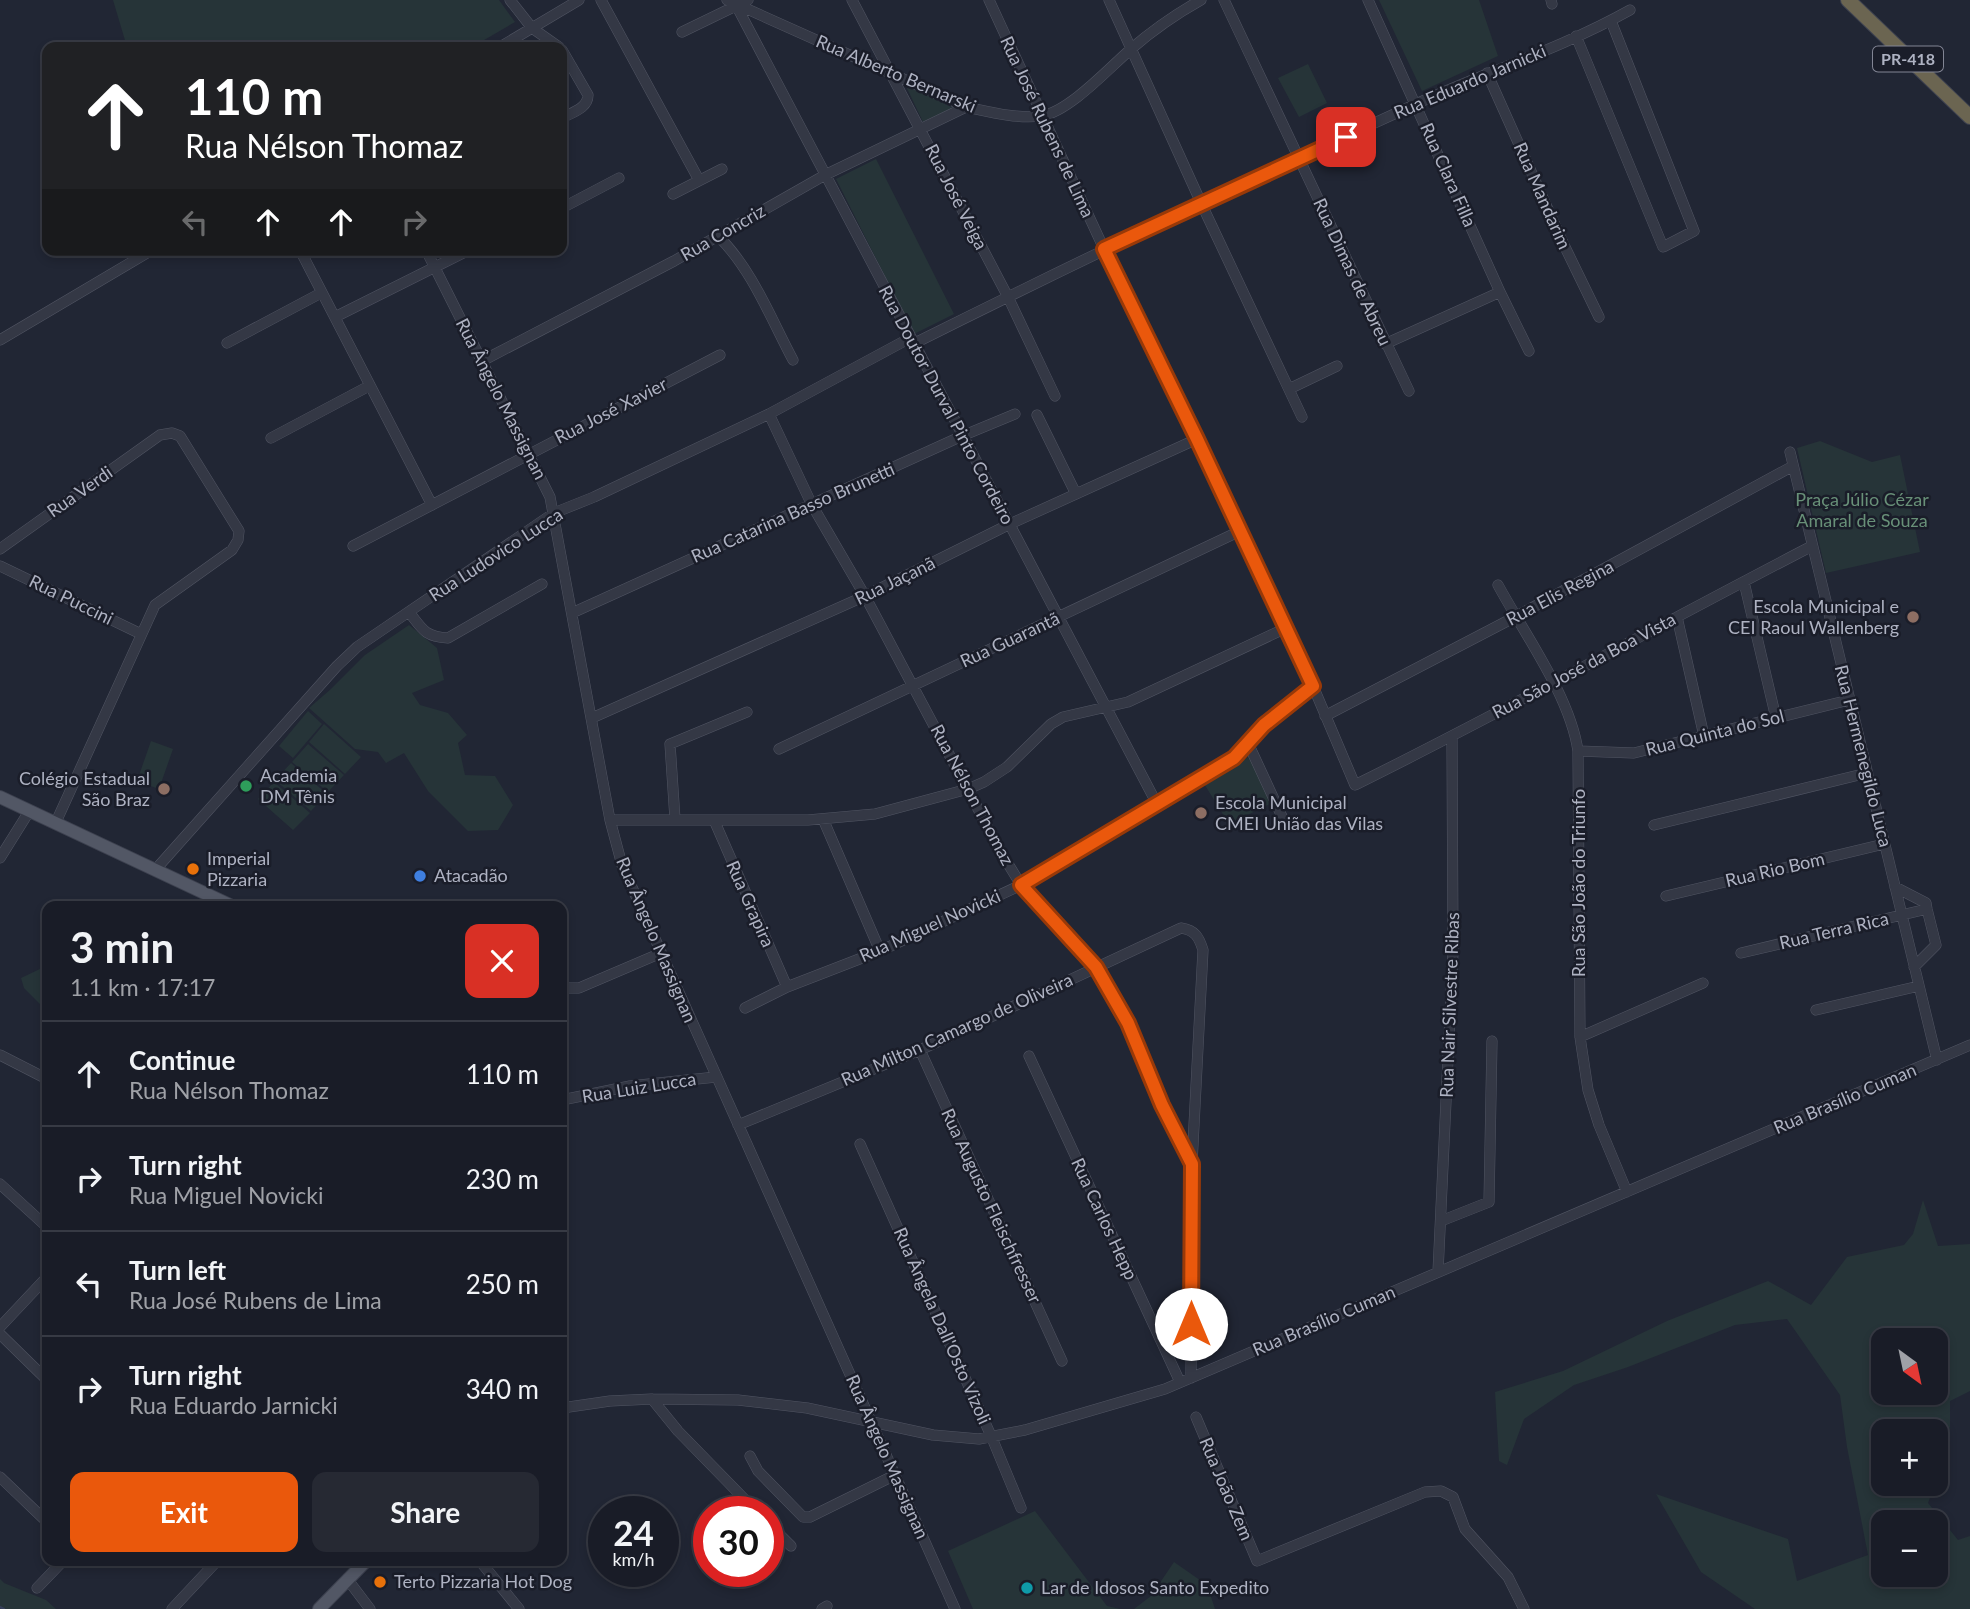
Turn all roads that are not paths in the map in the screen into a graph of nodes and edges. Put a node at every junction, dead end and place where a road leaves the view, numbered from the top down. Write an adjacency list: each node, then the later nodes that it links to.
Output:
1 (510, 0): 15 (street)
2 (579, 0): 15 (street)
3 (601, 0): 34 (street)
4 (748, 0): 12 (street)
5 (852, 0): 22 (street, Rua José Veiga)
6 (989, 0): 27 (street, Rua José Rubens de Lima)
7 (1109, 0): 20 (street)
8 (1202, 0): 20 (street)
9 (1224, 0): 30 (street, Rua Dimas de Abreu)
10 (1368, 0): 24 (street, Rua Clara Filla)
11 (1848, 0): 28 (highway, PR-418)
12 (732, 3): 16 (street); 22 (street, Rua Alberto Bernarski); 32 (street, Rua Doutor Durval Pinto Cordeiro)
13 (1630, 10): 14 (street, Rua Eduardo Jarnicki)
14 (1611, 21): 17 (street, Rua Eduardo Jarnicki); 17 (street)
15 (532, 28): 18 (street); 19 (street)
16 (682, 32)
17 (1576, 36): 23 (street, Rua Eduardo Jarnicki)
18 (508, 42)
19 (552, 42)
20 (1131, 48): 27 (street); 37 (street)
21 (567, 60): 26 (street)
22 (891, 73): 25 (street, Rua Alberto Bernarski); 29 (street, Rua José Veiga)
23 (1487, 74): 24 (street, Rua Eduardo Jarnicki); 49 (street, Rua Mandarim)
24 (1417, 104): 30 (street, Rua Eduardo Jarnicki); 45 (street, Rua Clara Filla)
25 (966, 107): 27 (street, Rua Alberto Bernarski); 29 (street, Rua Concriz)
26 (567, 115)
27 (1042, 116): 39 (street, Rua José Rubens de Lima)
28 (1970, 117)
29 (920, 127): 32 (street, Rua Concriz); 47 (street, Rua José Veiga)
30 (1298, 159): 37 (street, Rua Eduardo Jarnicki); 53 (street, Rua Dimas de Abreu)
31 (722, 169): 34 (street)
32 (825, 175): 38 (street, Rua Concriz); 51 (street, Rua Doutor Durval Pinto Cordeiro)
33 (619, 178): 36 (street)
34 (699, 180): 35 (street)
35 (673, 194)
36 (567, 205)
37 (1202, 205): 39 (street, Rua Eduardo Jarnicki); 60 (street)
38 (718, 236): 56 (street); 57 (street, Rua Concriz)
39 (1104, 249): 47 (street, Rua Eduardo Jarnicki); 69 (street, Rua José Rubens de Lima)
40 (142, 256): 50 (street)
41 (303, 256): 46 (street)
42 (429, 256): 44 (street, Rua Ângelo Massignan)
43 (457, 256): 44 (street)
44 (434, 267): 48 (street); 57 (street, Rua Ângelo Massignan)
45 (1500, 292): 53 (street); 54 (street, Rua Clara Filla)
46 (321, 293): 48 (street); 52 (street)
47 (1008, 297): 51 (street, Rua Eduardo Jarnicki); 62 (street, Rua José Veiga)
48 (335, 317): 59 (street)
49 (1599, 317)
50 (0, 340)
51 (912, 341): 63 (street, Rua Ludovico Lucca); 67 (street, Rua Doutor Durval Pinto Cordeiro)
52 (226, 342)
53 (1385, 344): 61 (street, Rua Dimas de Abreu)
54 (1528, 351)
55 (720, 355): 71 (street, Rua José Xavier)
56 (793, 360)
57 (482, 361): 71 (street, Rua Ângelo Massignan)
58 (1337, 366): 60 (street)
59 (369, 386): 68 (street); 74 (street)
60 (1289, 389): 66 (street)
61 (1409, 391)
62 (1055, 396)
63 (769, 414): 75 (street, Rua Nélson Thomaz); 76 (street, Rua Ludovico Lucca)
64 (1015, 414): 67 (street, Rua Catarina Basso Brunetti)
65 (1037, 415): 73 (street)
66 (1302, 417)
67 (962, 436): 75 (street, Rua Catarina Basso Brunetti); 77 (street, Rua Doutor Durval Pinto Cordeiro)
68 (271, 438)
69 (1197, 439): 73 (street, Rua Jaçanã); 78 (street, Rua José Rubens de Lima)
70 (1790, 452): 72 (street, Rua Hermenegildo Luca)
71 (528, 453): 74 (street, Rua José Xavier); 76 (street, Rua Ângelo Massignan)
72 (1793, 466): 80 (street, Rua Hermenegildo Luca); 90 (street, Rua Elis Regina)
73 (1076, 494): 77 (street, Rua Jaçanã)
74 (432, 505): 79 (street, Rua José Xavier)
75 (812, 505): 86 (street, Rua Nélson Thomaz); 88 (street, Rua Catarina Basso Brunetti)
76 (554, 513): 87 (street, Rua Ludovico Lucca); 88 (street, Rua Ângelo Massignan)
77 (1010, 524): 86 (street, Rua Jaçanã); 89 (street, Rua Doutor Durval Pinto Cordeiro)
78 (1240, 531): 89 (street, Rua Guarantã); 92 (street, Rua José Rubens de Lima)
79 (354, 546)
80 (1812, 546): 83 (street, Rua São José da Boa Vista); 97 (street, Rua Hermenegildo Luca)
81 (0, 549): 93 (street, Rua Verdi)
82 (0, 566): 93 (street, Rua Puccini)
83 (1744, 582): 91 (street, Rua São José da Boa Vista); 102 (street)
84 (542, 584): 87 (street)
85 (1498, 585): 90 (street, Rua São João do Triunfo)
86 (865, 596): 95 (street, Rua Nélson Thomaz); 101 (street, Rua Jaçanã)
87 (408, 612): 123 (street, Rua Ludovico Lucca)
88 (572, 613): 101 (street, Rua Ângelo Massignan)
89 (1057, 617): 95 (street, Rua Guarantã); 98 (street, Rua Doutor Durval Pinto Cordeiro)
90 (1516, 617): 94 (street, Rua São João do Triunfo); 100 (street, Rua Elis Regina)
91 (1677, 617): 94 (street, Rua São José da Boa Vista); 103 (street)
92 (1286, 628): 96 (street, Rua José Rubens de Lima); 98 (street)
93 (141, 634): 118 (street)
94 (1552, 682): 104 (street, Rua São José da Boa Vista); 107 (street, Rua São João do Triunfo)
95 (913, 686): 106 (street, Rua Guarantã); 110 (street, Rua Nélson Thomaz)
96 (1313, 686): 100 (street, Rua José Rubens de Lima); 105 (street, Rua Miguel Novicki)
97 (1849, 699): 102 (street, Rua Quinta do Sol); 108 (street, Rua Hermenegildo Luca)
98 (1105, 709): 110 (street); 112 (street, Rua Doutor Durval Pinto Cordeiro)
99 (747, 712): 114 (street)
100 (1325, 716): 109 (street, Rua José Rubens de Lima)
101 (592, 718): 116 (street, Rua Ângelo Massignan)
102 (1776, 718): 103 (street, Rua Quinta do Sol)
103 (1704, 736): 107 (street, Rua Quinta do Sol)
104 (1451, 738): 109 (street, Rua São José da Boa Vista); 156 (street, Rua Nair Silvestre Ribas)
105 (1248, 743): 112 (street, Rua Miguel Novicki); 119 (street)
106 (779, 749)
107 (1578, 751): 141 (street, Rua São João do Triunfo)
108 (1867, 773): 120 (street); 121 (street, Rua Hermenegildo Luca)
109 (1355, 786)
110 (968, 789): 115 (street); 124 (street, Rua Nélson Thomaz)
111 (0, 797): 113 (main road)
112 (1157, 804): 124 (street, Rua Miguel Novicki)
113 (30, 810): 118 (main road); 122 (street)
114 (676, 819): 116 (street); 117 (street)
115 (822, 819): 117 (street); 130 (street)
116 (610, 820): 131 (street, Rua Ângelo Massignan)
117 (713, 820): 138 (street, Rua Grapira)
118 (56, 822): 123 (main road)
119 (1285, 823)
120 (1654, 825)
121 (1884, 844): 125 (street, Rua Hermenegildo Luca); 126 (street, Rua Rio Bom)
122 (0, 858)
123 (156, 869): 127 (main road)
124 (1021, 885): 130 (street, Rua Miguel Novicki); 133 (street, Rua Nélson Thomaz)
125 (1895, 887): 128 (street); 129 (street, Rua Hermenegildo Luca)
126 (1666, 896)
127 (222, 901)
128 (1927, 909): 129 (street, Rua Terra Rica); 134 (street)
129 (1902, 915): 132 (street, Rua Terra Rica); 134 (street, Rua Hermenegildo Luca)
130 (880, 951): 138 (street, Rua Miguel Novicki)
131 (661, 953): 137 (street); 149 (street, Rua Ângelo Massignan)
132 (1741, 953)
133 (1096, 967): 144 (street, Rua Milton Camargo de Oliveira); 153 (street, Rua Nélson Thomaz); 153 (street, Rua Milton Camargo de Oliveira)
134 (1914, 967): 136 (street, Rua Hermenegildo Luca)
135 (1703, 983): 141 (street)
136 (1919, 986): 140 (street); 147 (street, Rua Hermenegildo Luca)
137 (567, 988)
138 (787, 988): 139 (street, Rua Miguel Novicki)
139 (745, 1008)
140 (1816, 1010)
141 (1580, 1037): 155 (street, Rua São João do Triunfo)
142 (1492, 1041): 156 (street)
143 (1970, 1045): 147 (street, Rua Brasílio Cuman)
144 (920, 1051): 151 (street, Rua Milton Camargo de Oliveira); 162 (street, Rua Augusto Fleischfresser)
145 (0, 1055): 148 (street)
146 (1029, 1056): 165 (street, Rua Carlos Hepp)
147 (1937, 1060): 155 (street, Rua Brasílio Cuman)
148 (42, 1076)
149 (716, 1077): 150 (street, Rua Luiz Lucca); 151 (street, Rua Ângelo Massignan)
150 (567, 1099)
151 (738, 1125): 169 (street, Rua Ângelo Massignan)
152 (860, 1144): 170 (street, Rua Ângela Dall'Osto Vizoli)
153 (1192, 1164): 164 (street)
154 (0, 1184): 157 (street)
155 (1627, 1192): 158 (street, Rua Brasílio Cuman)
156 (1441, 1221): 158 (street, Rua Nair Silvestre Ribas)
157 (42, 1222)
158 (1438, 1272): 164 (street, Rua Brasílio Cuman)
159 (42, 1283): 160 (street)
160 (0, 1327)
161 (0, 1334): 163 (street)
162 (1062, 1361)
163 (42, 1375)
164 (1191, 1378): 165 (street, Rua Brasílio Cuman)
165 (1180, 1382): 170 (street, Rua Brasílio Cuman)
166 (652, 1399): 167 (street, Rua Brasílio Cuman); 169 (street, Rua Brasílio Cuman); 174 (street)
167 (567, 1408)
168 (1196, 1417): 190 (street, Rua João Zem)
169 (870, 1420): 170 (street, Rua Brasílio Cuman); 172 (street, Rua Ângelo Massignan)
170 (992, 1438): 175 (street, Rua Ângela Dall'Osto Vizoli)
171 (750, 1456): 172 (street)
172 (895, 1475): 185 (street, Rua Ângelo Massignan)
173 (0, 1476): 176 (street)
174 (741, 1496)
175 (1021, 1508)
176 (42, 1517)
177 (784, 1539): 178 (street)
178 (791, 1546)
179 (58, 1566): 184 (street)
180 (212, 1566): 186 (street)
181 (361, 1566): 183 (main road)
182 (484, 1566): 189 (street)
183 (348, 1580): 187 (main road); 188 (street)
184 (37, 1588)
185 (953, 1608)
186 (172, 1609)
187 (319, 1609)
188 (370, 1609)
189 (519, 1609)
190 (1524, 1609)

